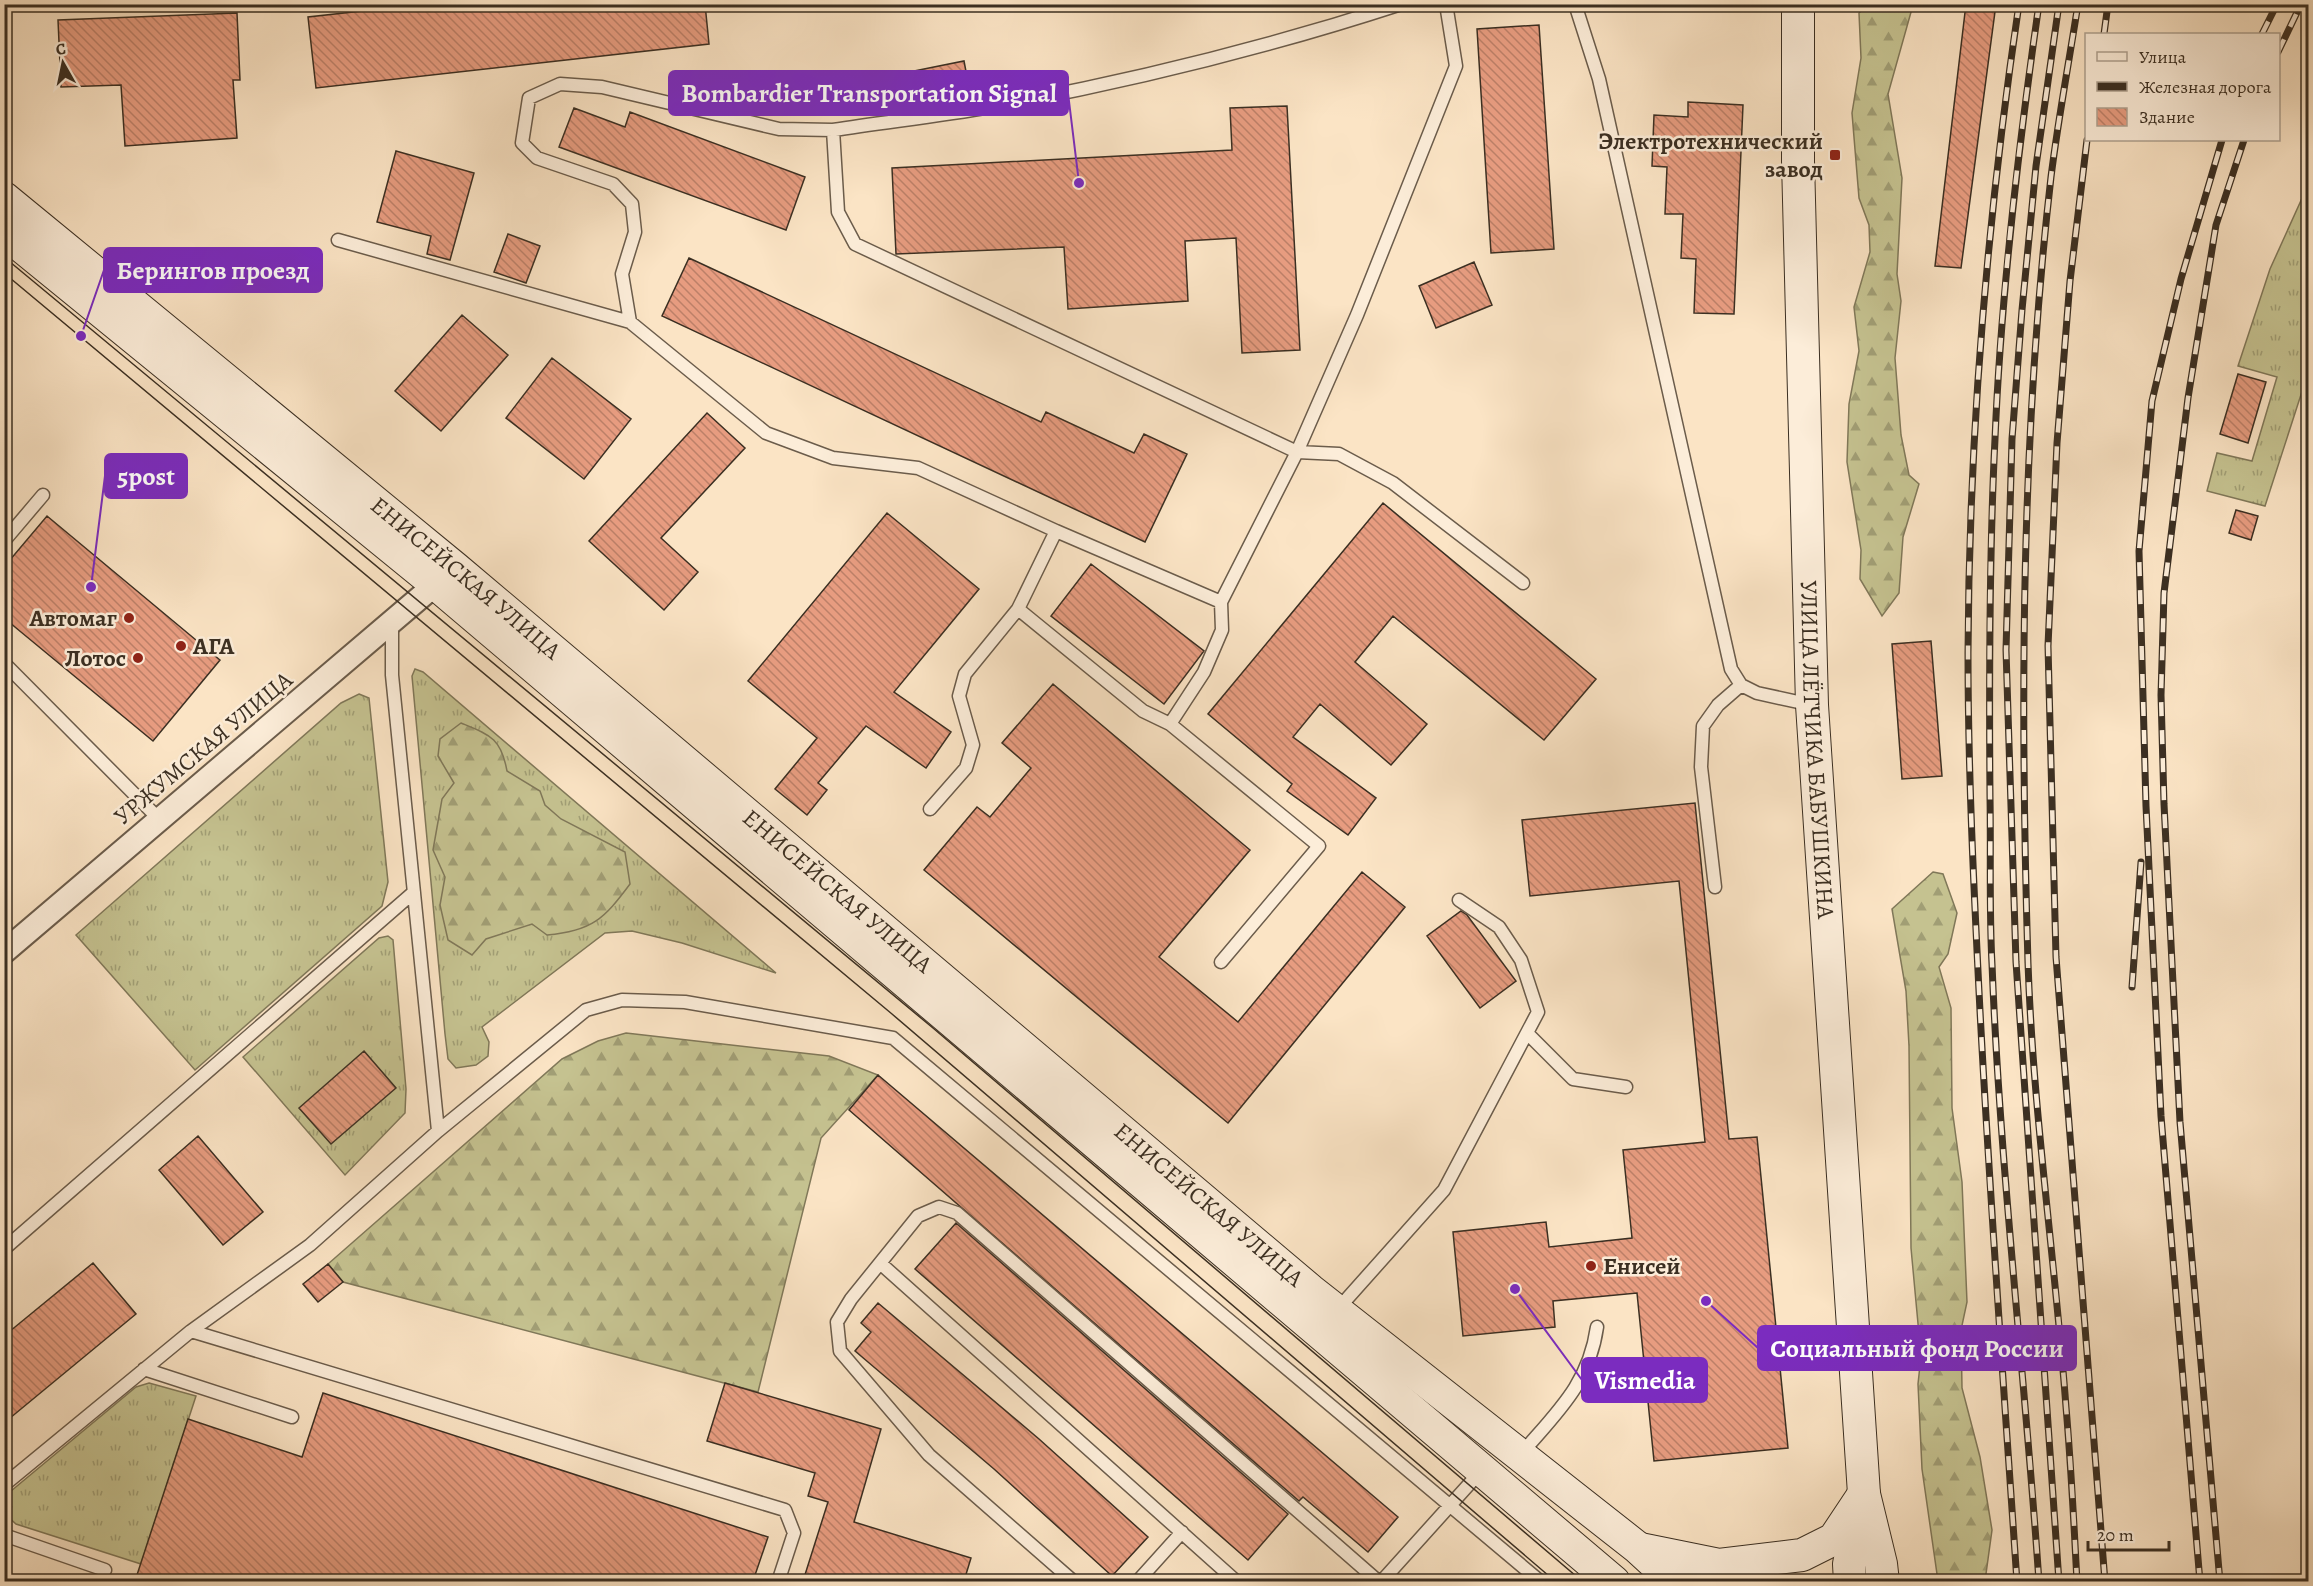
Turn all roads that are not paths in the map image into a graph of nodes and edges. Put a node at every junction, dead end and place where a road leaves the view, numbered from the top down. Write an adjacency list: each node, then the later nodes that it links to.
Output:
1 (1401, 4): 5 (lane)
2 (1446, 4): 10 (lane)
3 (1575, 4): 20 (lane)
4 (1798, 4): 21 (main road, УЛИЦА ЛЁТЧИКА БАБУШКИНА)
5 (833, 130): 9 (lane); 10 (lane)
6 (4, 198): 35 (main road, ЕНИСЕЙСКАЯ УЛИЦА)
7 (4, 232): 15 (main road, ЕНИСЕЙСКАЯ УЛИЦА)
8 (338, 240): 9 (lane)
9 (630, 322): 12 (lane)
10 (1297, 452): 14 (lane); 16 (lane)
11 (43, 495): 13 (lane)
12 (1056, 531): 16 (lane); 17 (lane)
13 (4, 541)
14 (1523, 583)
15 (436, 584): 18 (street, УРЖУМСКАЯ УЛИЦА); 41 (main road, ЕНИСЕЙСКАЯ УЛИЦА)
16 (1221, 602): 22 (lane)
17 (1018, 609): 22 (lane); 23 (lane)
18 (392, 622): 24 (street, УРЖУМСКАЯ УЛИЦА); 26 (lane)
19 (4, 663): 24 (lane)
20 (1741, 685): 21 (lane); 25 (lane)
21 (1812, 705): 43 (main road, УЛИЦА ЛЁТЧИКА БАБУШКИНА)
22 (1170, 724): 29 (lane)
23 (930, 809)
24 (160, 820): 28 (street, УРЖУМСКАЯ УЛИЦА)
25 (1715, 887)
26 (414, 892): 32 (lane); 33 (lane)
27 (1459, 900): 30 (lane)
28 (4, 952)
29 (1221, 962)
30 (1527, 1033): 31 (lane); 35 (lane)
31 (1626, 1088)
32 (438, 1131): 37 (lane); 44 (lane)
33 (4, 1249)
34 (880, 1263): 45 (lane); 50 (lane); 53 (lane)
35 (1337, 1311): 40 (main road, ЕНИСЕЙСКАЯ УЛИЦА)
36 (1597, 1327): 40 (lane)
37 (191, 1331): 38 (lane); 49 (lane)
38 (144, 1369): 39 (lane); 42 (lane)
39 (292, 1417)
40 (1520, 1455): 47 (main road, ЕНИСЕЙСКАЯ УЛИЦА)
41 (1482, 1470): 44 (lane); 55 (main road, ЕНИСЕЙСКАЯ УЛИЦА)
42 (4, 1485)
43 (1864, 1494): 47 (main road); 57 (main road, УЛИЦА ЛЁТЧИКА БАБУШКИНА); 58 (main road, УЛИЦА ЛЁТЧИКА БАБУШКИНА)
44 (1451, 1505): 53 (lane); 54 (lane)
45 (1182, 1532): 51 (lane); 52 (lane)
46 (4, 1535): 48 (lane)
47 (1638, 1548): 56 (main road, ЕНИСЕЙСКАЯ УЛИЦА)
48 (105, 1570)
49 (778, 1581)
50 (1074, 1581)
51 (1137, 1581)
52 (1237, 1581)
53 (1380, 1581)
54 (1541, 1581)
55 (1614, 1581)
56 (1675, 1581)
57 (1850, 1581)
58 (1882, 1581)

